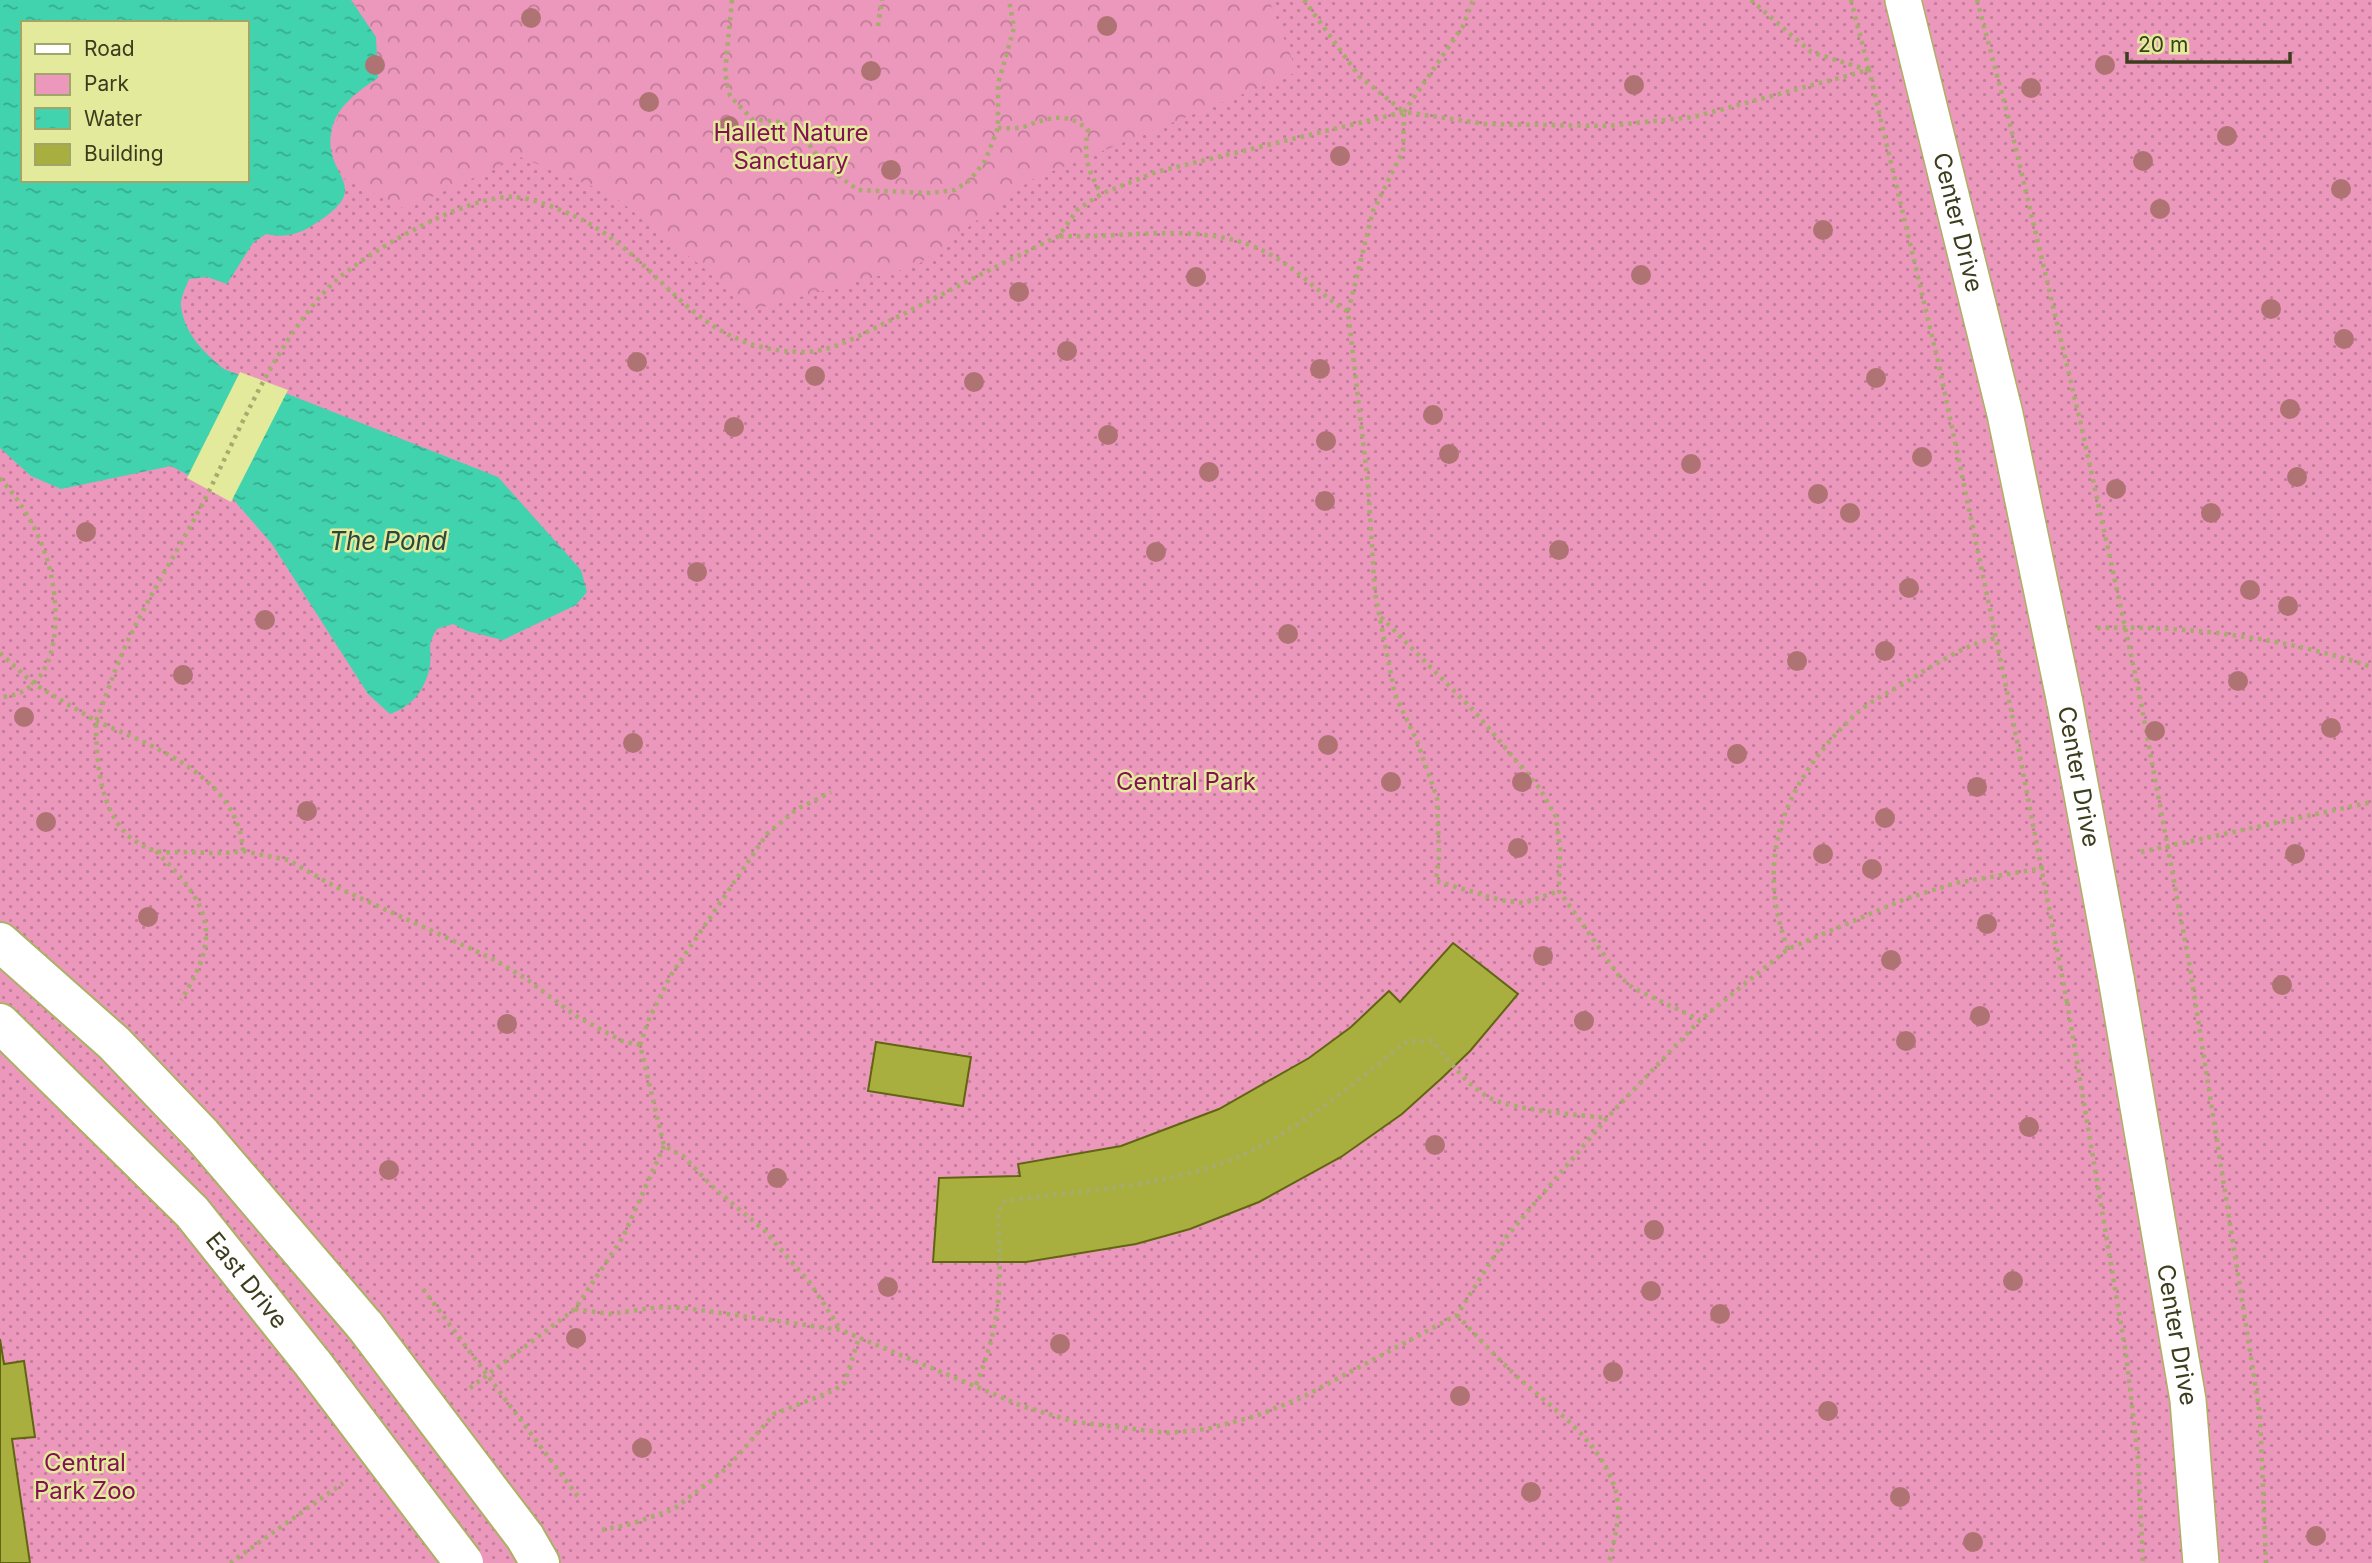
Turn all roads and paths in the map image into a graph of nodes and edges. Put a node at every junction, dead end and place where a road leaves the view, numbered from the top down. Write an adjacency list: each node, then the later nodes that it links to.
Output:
1 (732, 0): 13 (path)
2 (881, 0): 10 (path)
3 (1009, 0): 13 (path)
4 (1304, 0): 12 (path)
5 (1473, 0): 12 (path)
6 (1751, 0): 11 (path)
7 (1851, 0): 11 (path)
8 (1903, 0): 20 (street, Center Drive)
9 (1977, 0): 19 (path)
10 (878, 26)
11 (1868, 70): 12 (path); 21 (path)
12 (1404, 112): 14 (path); 16 (path)
13 (998, 128): 14 (path)
14 (1101, 194): 15 (path)
15 (1059, 236): 16 (path); 26 (path)
16 (1349, 312): 18 (path)
17 (0, 478): 24 (path)
18 (1381, 617): 33 (path); 33 (path)
19 (2126, 627): 20 (path); 23 (path); 58 (path, bridge)
20 (2052, 630): 21 (path); 57 (street, Center Drive, bridge)
21 (1998, 638): 35 (path); 56 (path, bridge)
22 (0, 653): 24 (path)
23 (2372, 667)
24 (34, 684): 25 (path); 26 (path)
25 (0, 697)
26 (96, 721): 30 (path); 31 (path)
27 (831, 792): 39 (path)
28 (2372, 802): 29 (path)
29 (2185, 845)
30 (156, 850): 31 (path); 36 (path)
31 (243, 851): 39 (path)
32 (2025, 871): 35 (path)
33 (1559, 891): 37 (path)
34 (0, 942): 51 (street, bridge)
35 (1788, 949): 37 (path)
36 (181, 1000)
37 (1700, 1020): 40 (path)
38 (0, 1023): 54 (street, East Drive, bridge)
39 (640, 1045): 41 (path)
40 (1608, 1118): 44 (path); 48 (path)
41 (664, 1146): 43 (path); 45 (path)
42 (423, 1289): 49 (path, bridge)
43 (575, 1309): 45 (path); 47 (path)
44 (1457, 1315): 48 (path); 55 (path)
45 (841, 1330): 46 (path)
46 (859, 1337): 48 (path); 50 (path)
47 (529, 1345)
48 (976, 1385)
49 (579, 1498)
50 (602, 1530)
51 (532, 1550)
52 (239, 1558): 53 (path)
53 (230, 1563)
54 (464, 1563)
55 (1609, 1563)
56 (2143, 1563)
57 (2201, 1563)
58 (2266, 1563)

